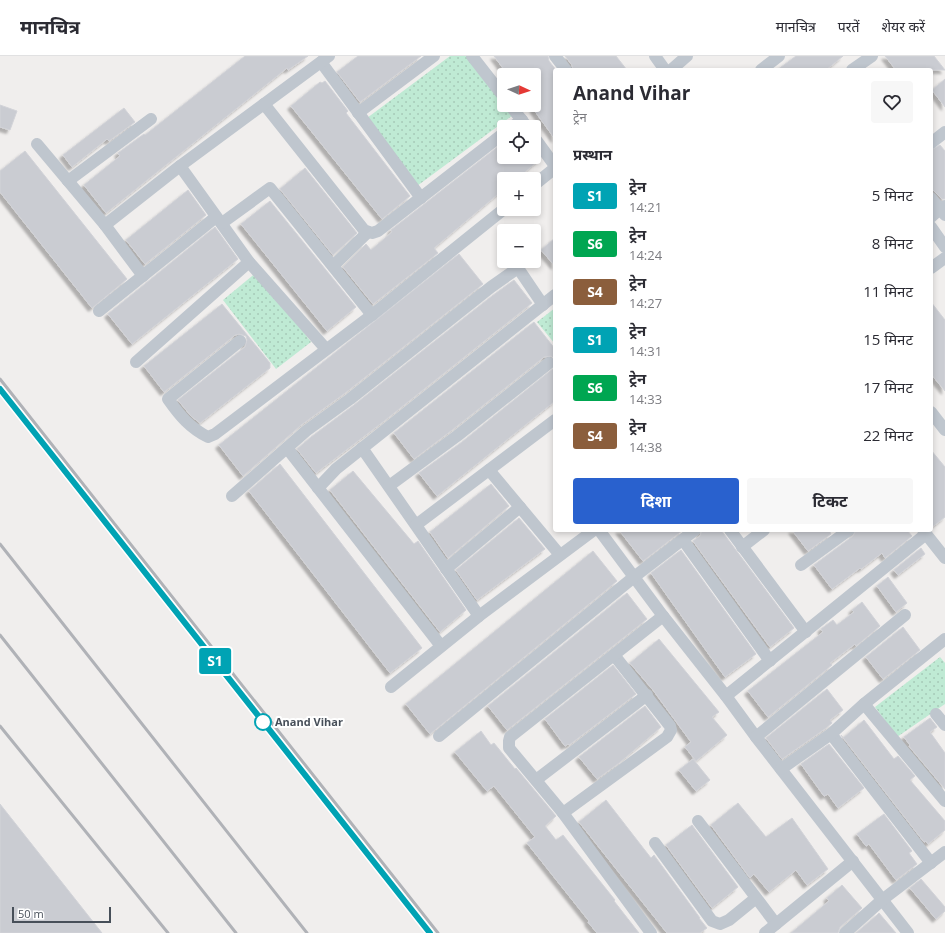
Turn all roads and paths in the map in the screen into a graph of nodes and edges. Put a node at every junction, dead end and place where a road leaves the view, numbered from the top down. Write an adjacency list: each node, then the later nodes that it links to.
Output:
1 (434, 56): 16 (street)
2 (472, 56): 14 (street)
3 (555, 56): 9 (street)
4 (655, 56): 10 (street)
5 (687, 56): 11 (street)
6 (779, 56): 12 (street)
7 (872, 56): 13 (street)
8 (325, 59): 15 (street); 16 (street)
9 (564, 68)
10 (664, 68)
11 (673, 68)
12 (764, 68)
13 (855, 68)
14 (497, 88)
15 (264, 104): 24 (street); 35 (street)
16 (358, 113): 28 (street)
17 (151, 119): 27 (street)
18 (945, 132): 20 (street)
19 (497, 138): 28 (street)
20 (933, 141)
21 (37, 144): 27 (street)
22 (541, 146): 23 (street)
23 (553, 164)
24 (180, 166): 32 (street); 33 (street)
25 (553, 169): 26 (street)
26 (541, 179)
27 (68, 181): 33 (street)
28 (421, 198): 35 (street)
29 (933, 201): 30 (street)
30 (940, 212)
31 (497, 215): 45 (street)
32 (219, 220): 38 (street); 39 (street); 41 (street)
33 (104, 226): 41 (street)
34 (933, 231): 36 (street)
35 (368, 232): 39 (street)
36 (945, 247)
37 (945, 258): 40 (street)
38 (249, 262): 47 (street); 48 (street)
39 (333, 266): 45 (street)
40 (933, 267)
41 (143, 276): 44 (street)
42 (553, 296): 43 (street)
43 (543, 304): 53 (street); 54 (street)
44 (99, 310)
45 (372, 315): 47 (street)
46 (240, 341): 47 (street)
47 (326, 349)
48 (136, 362)
49 (549, 363): 56 (street)
50 (933, 415): 52 (street)
51 (553, 422): 55 (street)
52 (945, 430)
53 (287, 448): 57 (street); 58 (street)
54 (362, 448): 56 (street); 57 (street)
55 (489, 470): 59 (street); 60 (street)
56 (389, 486): 60 (street)
57 (318, 488): 80 (street)
58 (232, 496)
59 (520, 507): 70 (street); 73 (street)
60 (416, 525): 73 (street)
61 (591, 532): 70 (street)
62 (600, 532): 74 (street)
63 (693, 532): 68 (street)
64 (731, 532): 69 (street)
65 (762, 532): 69 (street)
66 (847, 532): 72 (street)
67 (925, 532): 71 (street); 78 (street)
68 (684, 540): 74 (street); 82 (street)
69 (742, 548): 78 (street)
70 (560, 555): 76 (street)
71 (945, 558)
72 (801, 566)
73 (446, 569): 76 (street)
74 (634, 577): 77 (street); 90 (street)
75 (905, 615): 91 (street)
76 (479, 616): 80 (street)
77 (662, 616): 81 (street); 85 (street)
78 (806, 632): 82 (street)
79 (944, 641): 86 (street)
80 (441, 646): 83 (street)
81 (614, 655): 84 (street); 93 (street)
82 (770, 661): 85 (street)
83 (391, 687)
84 (646, 696): 93 (street); 95 (street)
85 (726, 696): 91 (street)
86 (864, 704): 89 (street); 94 (street)
87 (936, 714): 88 (street)
88 (945, 726)
89 (831, 734): 92 (street); 100 (street)
90 (439, 736)
91 (756, 737): 92 (street)
92 (781, 769): 99 (street)
93 (536, 780): 95 (street)
94 (945, 801)
95 (563, 813): 104 (street)
96 (698, 821): 101 (street)
97 (655, 843): 101 (street)
98 (945, 852): 100 (street)
99 (853, 862): 102 (street); 103 (street)
100 (931, 863): 102 (street)
101 (756, 898): 103 (street)
102 (882, 900): 106 (street); 107 (street)
103 (776, 924): 105 (street)
104 (651, 933)
105 (765, 933)
106 (845, 933)
107 (908, 933)

